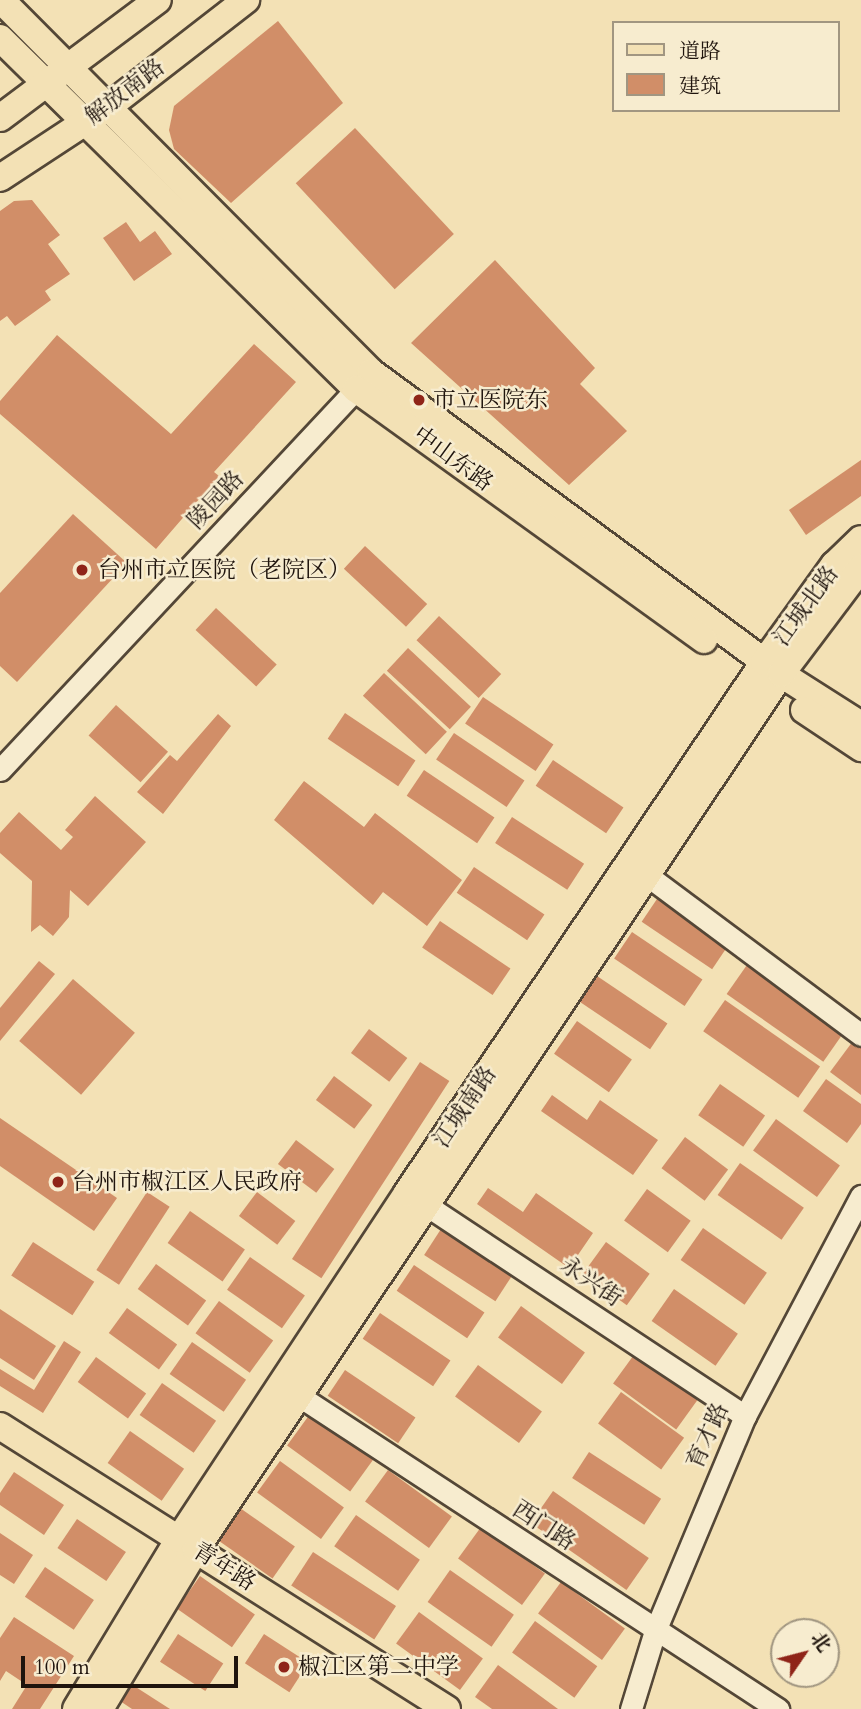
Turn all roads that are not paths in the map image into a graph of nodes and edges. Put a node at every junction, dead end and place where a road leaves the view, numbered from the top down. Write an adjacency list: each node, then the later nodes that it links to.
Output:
1 (1, 0): 5 (main road, 中山东路)
2 (158, 0): 5 (main road)
3 (246, 0): 7 (main road, 解放南路)
4 (0, 38): 6 (main road, 中山东路)
5 (69, 69): 6 (main road); 7 (main road, 中山东路)
6 (47, 86): 8 (main road); 9 (main road, 中山东路)
7 (108, 107): 9 (main road, 解放南路); 13 (main road, 中山东路)
8 (0, 118)
9 (84, 124): 10 (main road, 解放南路); 11 (main road, 中山东路)
10 (0, 178)
11 (356, 389): 13 (main road, 中山东路); 16 (street, 陵园路)
12 (860, 548): 13 (main road, 江城北路)
13 (768, 675): 14 (main road, 中山东路); 15 (main road, 中山东路); 17 (main road, 江城南路)
14 (861, 725)
15 (861, 748)
16 (0, 770)
17 (639, 869): 18 (street); 19 (main road, 江城南路); 21 (main road, 江城南路)
18 (861, 1035)
19 (407, 1193): 21 (street, 永兴街); 22 (main road, 江城南路)
20 (861, 1196): 23 (street, 育才路)
21 (430, 1206): 22 (main road, 江城南路); 23 (street, 永兴街)
22 (290, 1391): 26 (main road, 江城南路); 27 (street, 西门路)
23 (745, 1416): 27 (street, 育才路)
24 (0, 1426): 26 (main road, 青年路)
25 (0, 1444): 26 (main road)
26 (184, 1550): 28 (main road); 29 (main road); 30 (main road); 31 (main road, 青年路)
27 (655, 1630): 32 (street, 育才路); 33 (street, 西门路)
28 (76, 1709)
29 (100, 1709)
30 (421, 1709)
31 (447, 1709)
32 (631, 1709)
33 (778, 1709)

